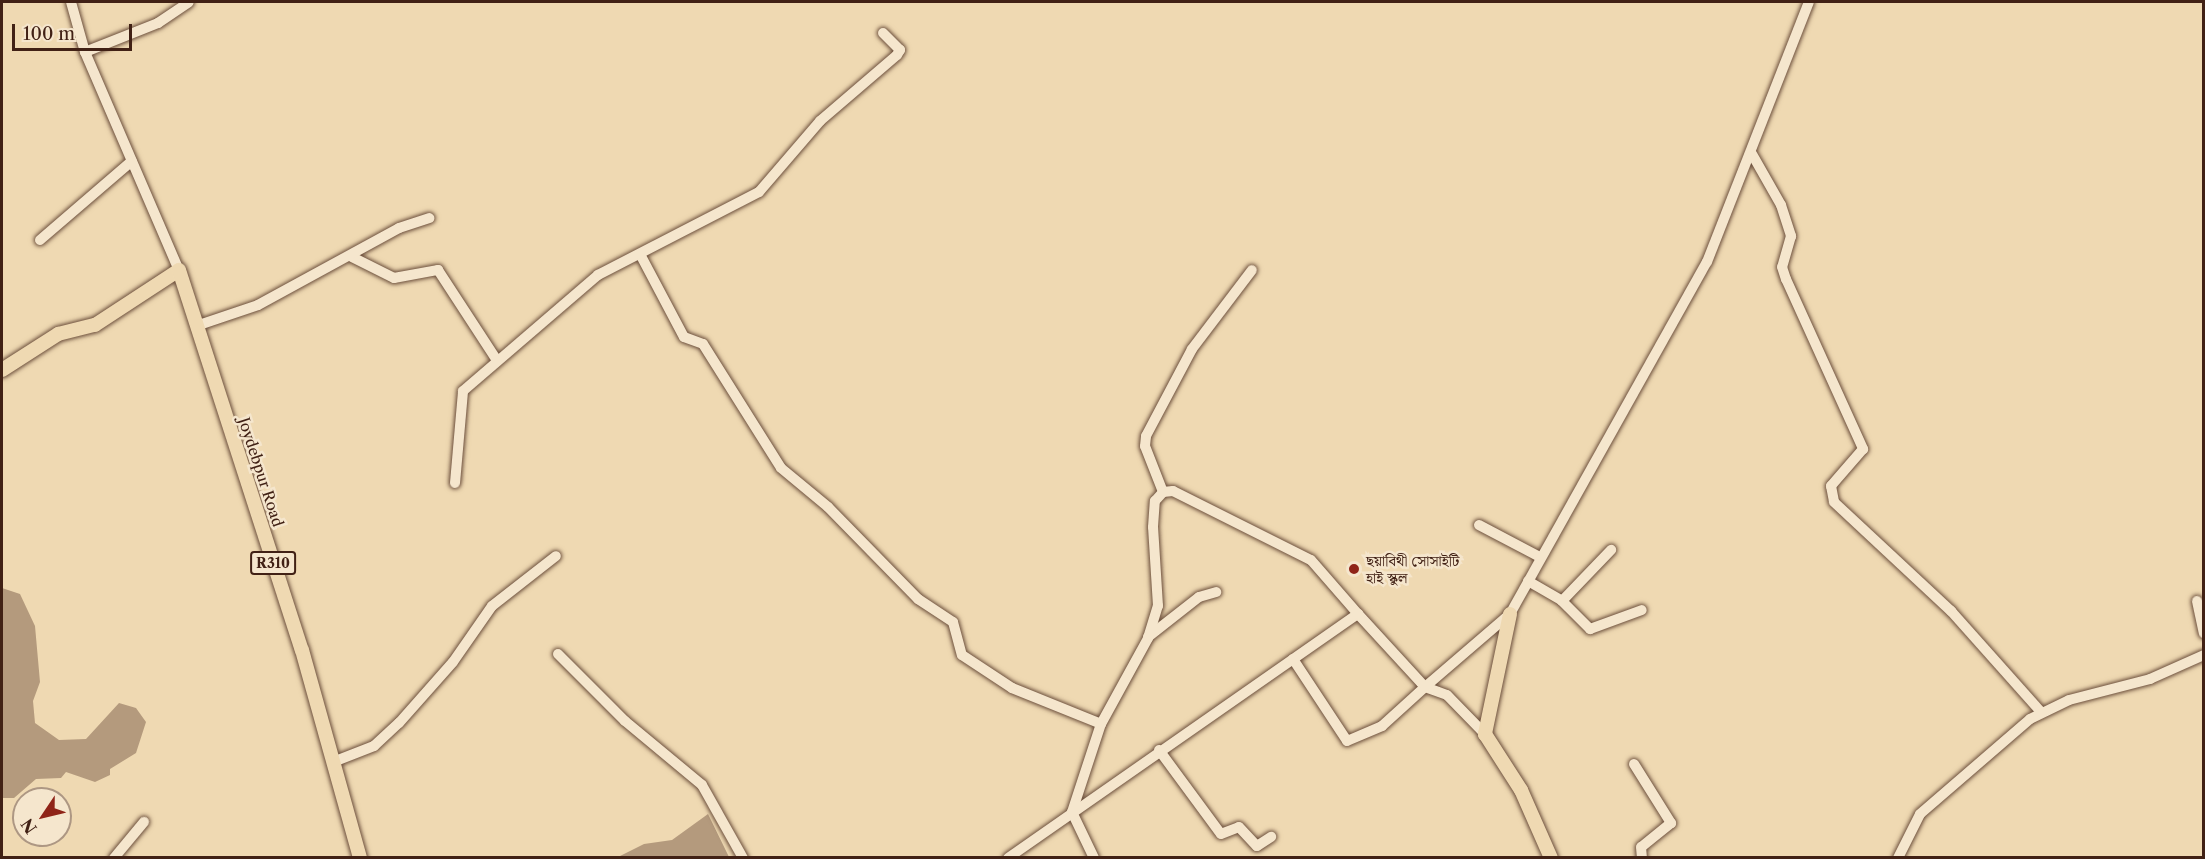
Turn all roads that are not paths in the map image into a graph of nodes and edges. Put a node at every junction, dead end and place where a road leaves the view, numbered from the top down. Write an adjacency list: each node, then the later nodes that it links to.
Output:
1 (71, 2): 5 (street)
2 (189, 2): 5 (street)
3 (1809, 2): 6 (street)
4 (883, 33): 10 (street)
5 (85, 52): 7 (street)
6 (1752, 154): 22 (street); 36 (street)
7 (132, 161): 9 (street); 12 (street)
8 (429, 218): 11 (street)
9 (40, 240)
10 (640, 254): 15 (street); 37 (street)
11 (352, 256): 14 (street); 15 (street)
12 (178, 270): 14 (main road, Joydebpur Road / R310); 16 (main road)
13 (1252, 270): 18 (street)
14 (196, 326): 40 (main road, Joydebpur Road / R310)
15 (496, 359): 17 (street)
16 (2, 370)
17 (455, 483)
18 (1163, 492): 28 (street); 31 (street)
19 (1479, 525): 22 (street)
20 (1611, 550): 25 (street)
21 (556, 556): 40 (street)
22 (1540, 557): 23 (street)
23 (1528, 581): 25 (street); 29 (street)
24 (1216, 592): 31 (street)
25 (1562, 601): 27 (street)
26 (2197, 601): 30 (street)
27 (1642, 609)
28 (1358, 614): 34 (street); 35 (street)
29 (1510, 614): 35 (street); 38 (main road)
30 (2204, 633)
31 (1148, 638): 37 (street)
32 (558, 654): 47 (street)
33 (2204, 655): 36 (street)
34 (1293, 659): 35 (street); 39 (street)
35 (1425, 687): 38 (street)
36 (2041, 712): 52 (street)
37 (1101, 724): 42 (street)
38 (1485, 734): 50 (main road)
39 (1159, 750): 42 (street); 44 (street)
40 (333, 762): 45 (main road, Joydebpur Road / R310)
41 (1634, 764): 51 (street)
42 (1072, 812): 48 (street); 49 (street)
43 (144, 822): 46 (street)
44 (1271, 837)
45 (358, 856)
46 (114, 858)
47 (743, 858)
48 (1008, 858)
49 (1094, 858)
50 (1551, 858)
51 (1642, 858)
52 (1898, 858)

